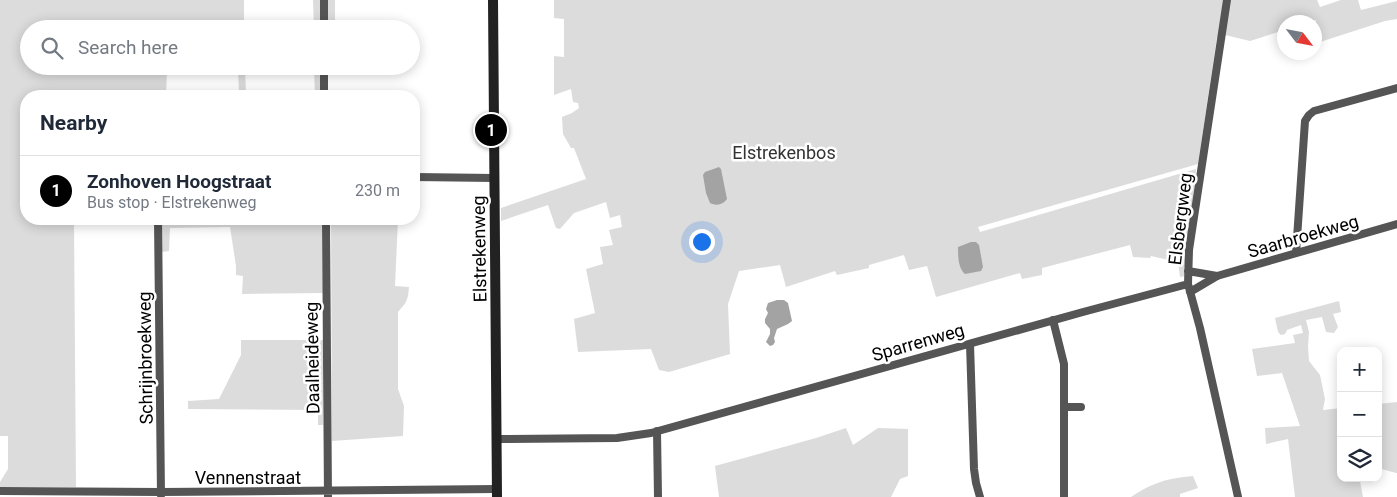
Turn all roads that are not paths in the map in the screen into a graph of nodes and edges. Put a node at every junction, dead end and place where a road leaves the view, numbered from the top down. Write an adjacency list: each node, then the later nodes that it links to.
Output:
1 (324, 0): 4 (street)
2 (493, 0): 9 (street, Elstrekenweg)
3 (1227, 0): 14 (street, Elsbergweg)
4 (324, 20)
5 (324, 75): 7 (street)
6 (1397, 88): 13 (street)
7 (324, 90)
8 (420, 177): 9 (street)
9 (494, 178): 22 (street, Elstrekenweg)
10 (1397, 224): 13 (street, Saarbroekweg)
11 (158, 225): 27 (street, Schrijnbroekweg)
12 (326, 225): 26 (street, Daalheideweg)
13 (1296, 253): 15 (street, Saarbroekweg)
14 (1188, 271): 15 (street, Saarbroekweg); 16 (street, Elsbergweg)
15 (1217, 276): 16 (street, Saarbroekweg)
16 (1189, 288): 17 (street, Sparrenweg); 31 (street, Elsbergweg)
17 (1053, 320): 18 (street, Sparrenweg); 19 (street)
18 (970, 344): 21 (street, Sparrenweg); 29 (street)
19 (1065, 407): 20 (street); 30 (street)
20 (1081, 407)
21 (657, 431): 22 (street, Sparrenweg); 28 (street)
22 (496, 439): 24 (street, Elstrekenweg)
23 (0, 491): 25 (street, Vennenstraat)
24 (497, 493): 26 (street, Vennenstraat)
25 (70, 494): 27 (street, Vennenstraat)
26 (328, 494): 27 (street, Vennenstraat)
27 (161, 495)
28 (658, 497)
29 (980, 497)
30 (1064, 497)
31 (1238, 497)

